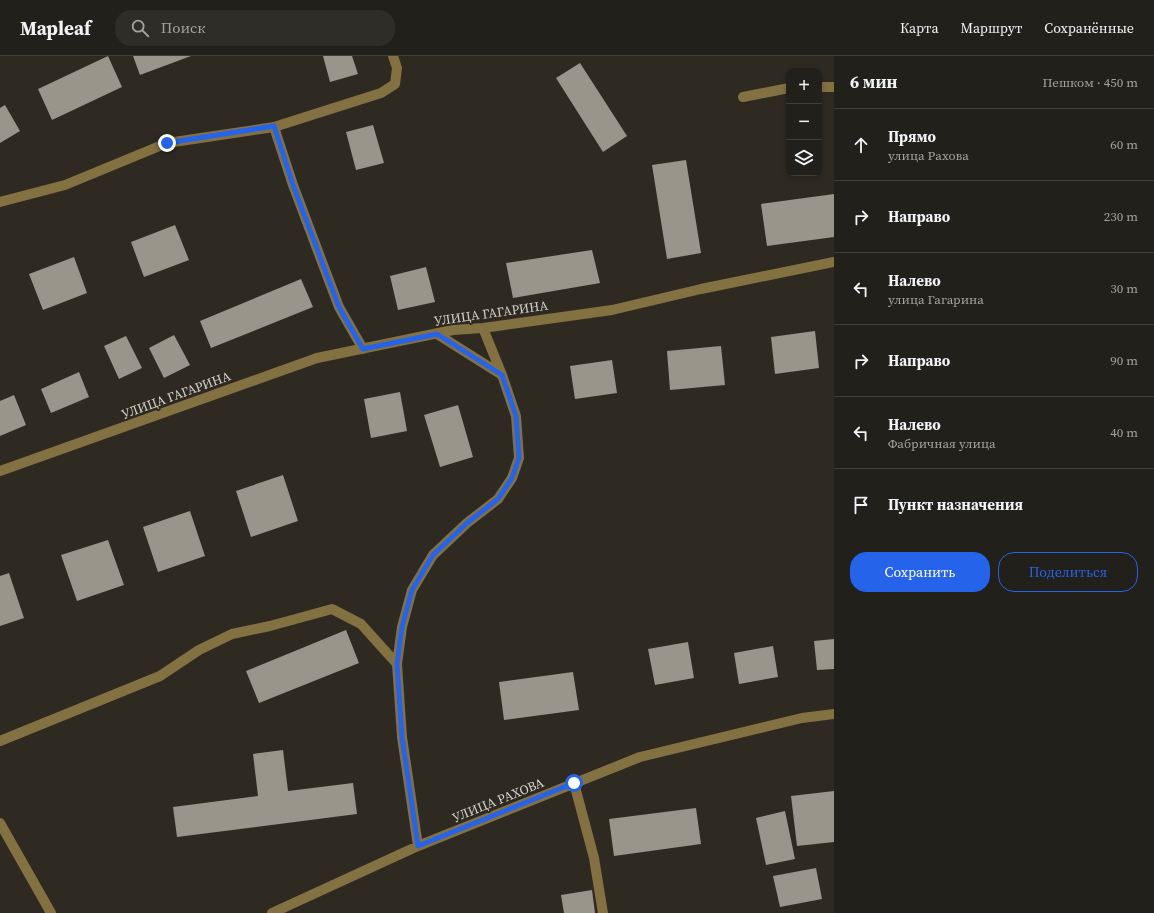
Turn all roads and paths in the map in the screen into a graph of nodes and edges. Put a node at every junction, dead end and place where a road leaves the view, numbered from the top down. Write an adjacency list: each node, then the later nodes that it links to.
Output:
1 (393, 56): 6 (street)
2 (822, 87): 3 (street)
3 (834, 87)
4 (786, 89): 5 (street)
5 (743, 97)
6 (274, 126): 7 (street); 11 (street)
7 (0, 202)
8 (834, 262): 9 (street, УЛИЦА ГАГАРИНА)
9 (483, 328): 10 (street, УЛИЦА ГАГАРИНА); 12 (street)
10 (437, 334): 11 (street, УЛИЦА ГАГАРИНА); 12 (street)
11 (363, 349): 13 (street, УЛИЦА ГАГАРИНА)
12 (502, 375): 14 (street)
13 (0, 471)
14 (397, 664): 16 (street); 19 (street)
15 (834, 714): 17 (street, УЛИЦА РАХОВА)
16 (0, 741)
17 (574, 783): 19 (street, УЛИЦА РАХОВА); 22 (street)
18 (0, 823): 20 (street)
19 (418, 846): 21 (street, УЛИЦА РАХОВА)
20 (51, 913)
21 (272, 913)
22 (603, 913)

